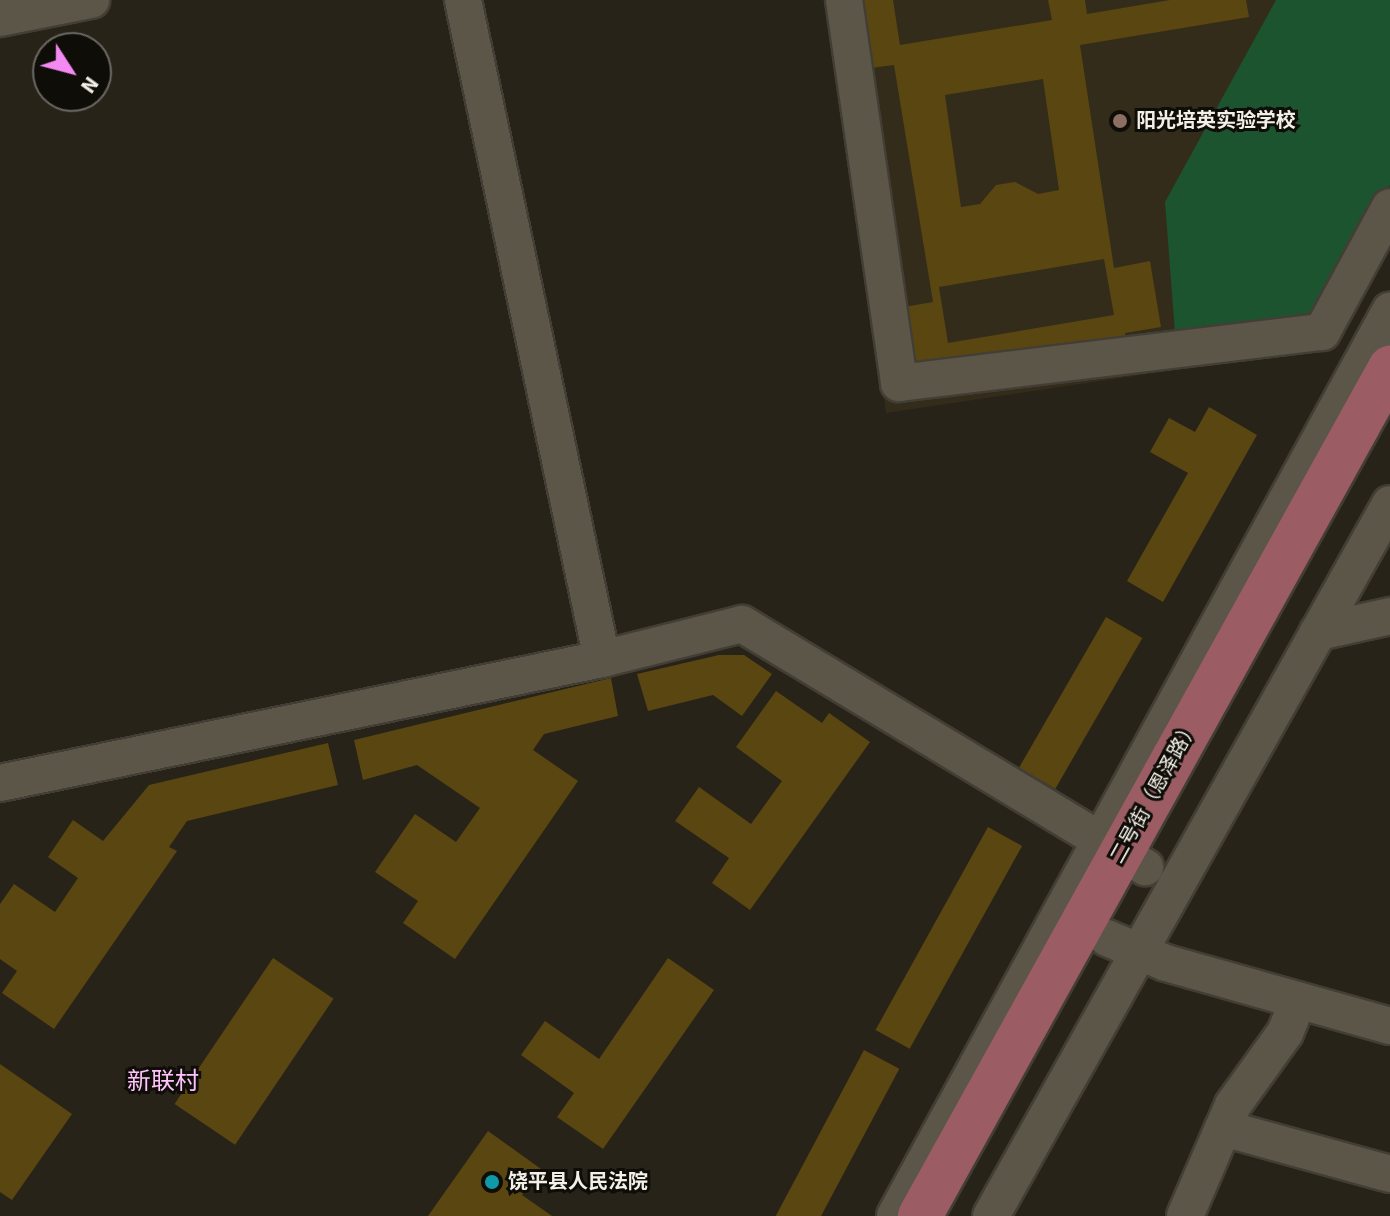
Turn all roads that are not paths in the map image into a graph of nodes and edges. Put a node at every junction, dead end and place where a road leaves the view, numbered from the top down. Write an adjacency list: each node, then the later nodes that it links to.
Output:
1 (91, 0): 4 (street)
2 (463, 0): 12 (street)
3 (844, 0): 5 (street)
4 (0, 18)
5 (1390, 207)
6 (1390, 311): 14 (street)
7 (1390, 368): 14 (main road, 二号街（恩泽路）)
8 (1390, 426): 14 (main road, 二号街（恩泽路）)
9 (1390, 504): 11 (street)
10 (1390, 616): 11 (street)
11 (1318, 632): 15 (street)
12 (602, 659): 13 (street); 14 (street)
13 (0, 783)
14 (1123, 852): 15 (main road, 二号街（恩泽路）); 20 (street); 21 (main road, 二号街（恩泽路）)
15 (1123, 945): 16 (street); 22 (main road, 二号街（恩泽路）); 23 (street)
16 (1298, 1000): 17 (street); 18 (street)
17 (1390, 1026)
18 (1223, 1128): 19 (street); 24 (street)
19 (1390, 1174)
20 (895, 1216)
21 (920, 1216)
22 (953, 1216)
23 (991, 1216)
24 (1185, 1216)

